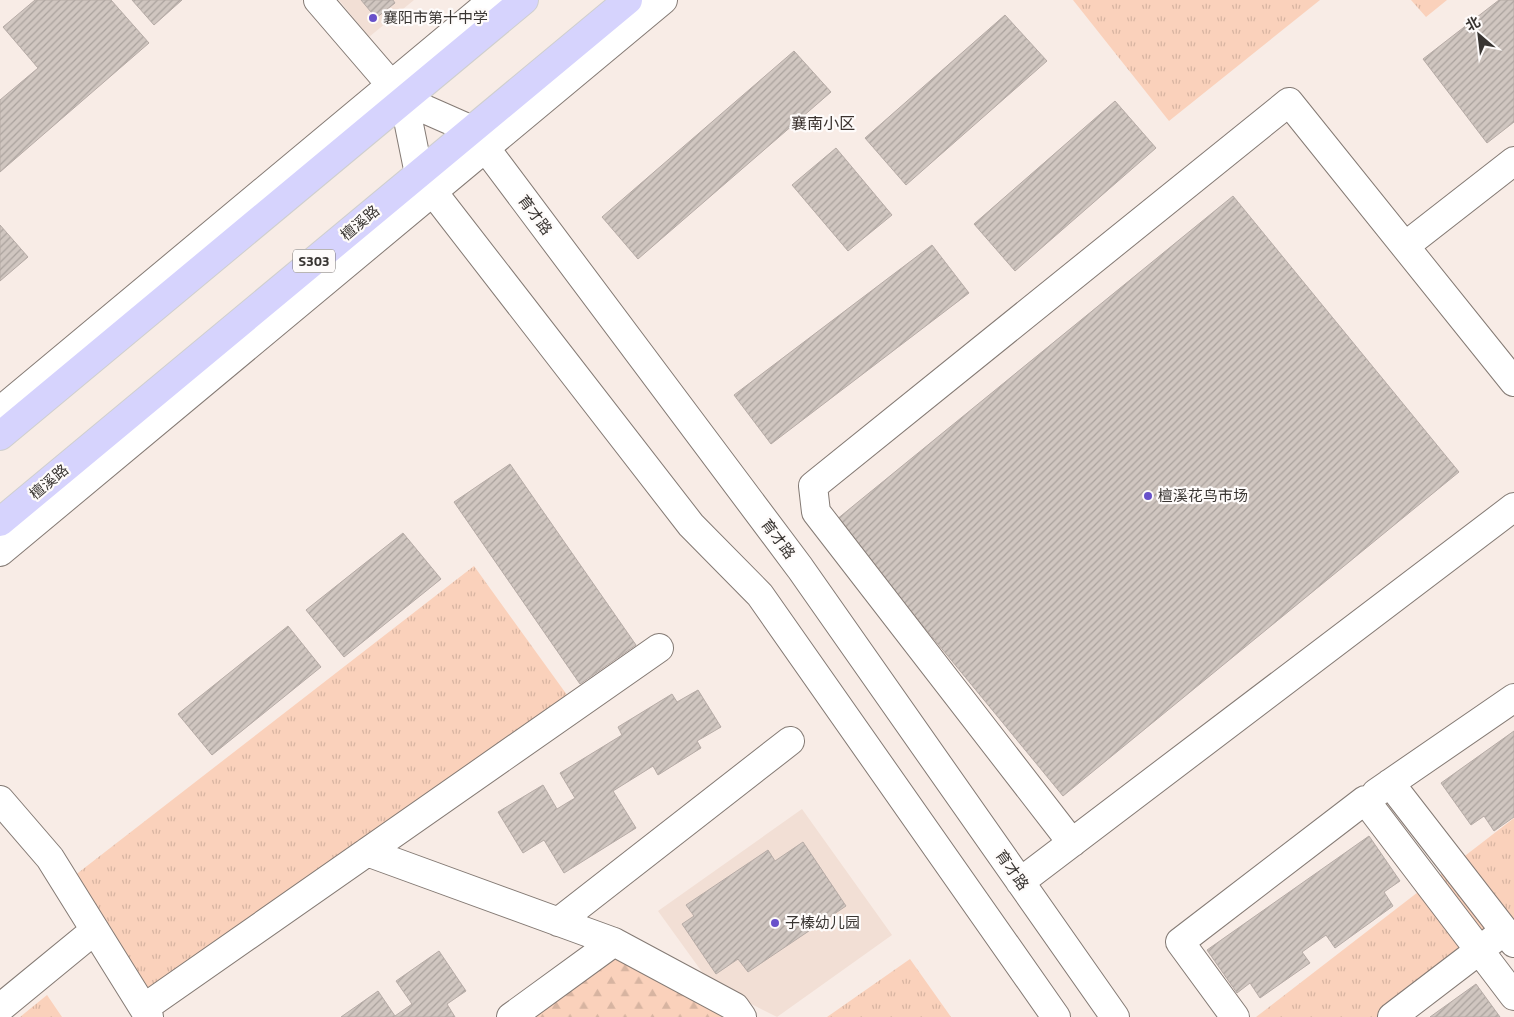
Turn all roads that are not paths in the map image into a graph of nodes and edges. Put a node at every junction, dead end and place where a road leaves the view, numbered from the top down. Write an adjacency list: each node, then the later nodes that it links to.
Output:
1 (318, 0): 6 (street, 育才路)
2 (494, 0): 6 (street)
3 (524, 0): 6 (main road)
4 (628, 0): 7 (main road, 檀溪路 / S303)
5 (663, 0): 7 (street)
6 (397, 93): 7 (street, 育才路); 9 (street, 育才路); 12 (street); 13 (main road)
7 (478, 138): 9 (main road, 檀溪路 / S303); 25 (street, 育才路)
8 (1514, 161): 10 (street)
9 (426, 182): 15 (main road, 檀溪路 / S303); 16 (street); 36 (street, 育才路)
10 (1405, 246): 11 (street); 23 (street)
11 (1514, 382)
12 (0, 411)
13 (0, 436)
14 (1514, 506): 23 (street)
15 (0, 522)
16 (0, 552)
17 (659, 648): 24 (street)
18 (1514, 698): 20 (street)
19 (790, 741): 26 (street)
20 (1390, 783): 22 (street); 28 (street)
21 (0, 800): 27 (street)
22 (1365, 800): 30 (street); 38 (street)
23 (1072, 843): 25 (street)
24 (367, 852): 26 (street); 33 (street)
25 (1020, 882): 37 (street, 育才路)
26 (558, 922): 29 (street)
27 (95, 930): 32 (street); 33 (street)
28 (1511, 932): 30 (street)
29 (614, 942): 34 (street); 35 (street)
30 (1479, 950): 31 (street); 39 (street)
31 (1514, 996)
32 (0, 1008)
33 (146, 1012)
34 (511, 1017)
35 (742, 1017)
36 (1056, 1017)
37 (1115, 1017)
38 (1235, 1017)
39 (1392, 1017)

